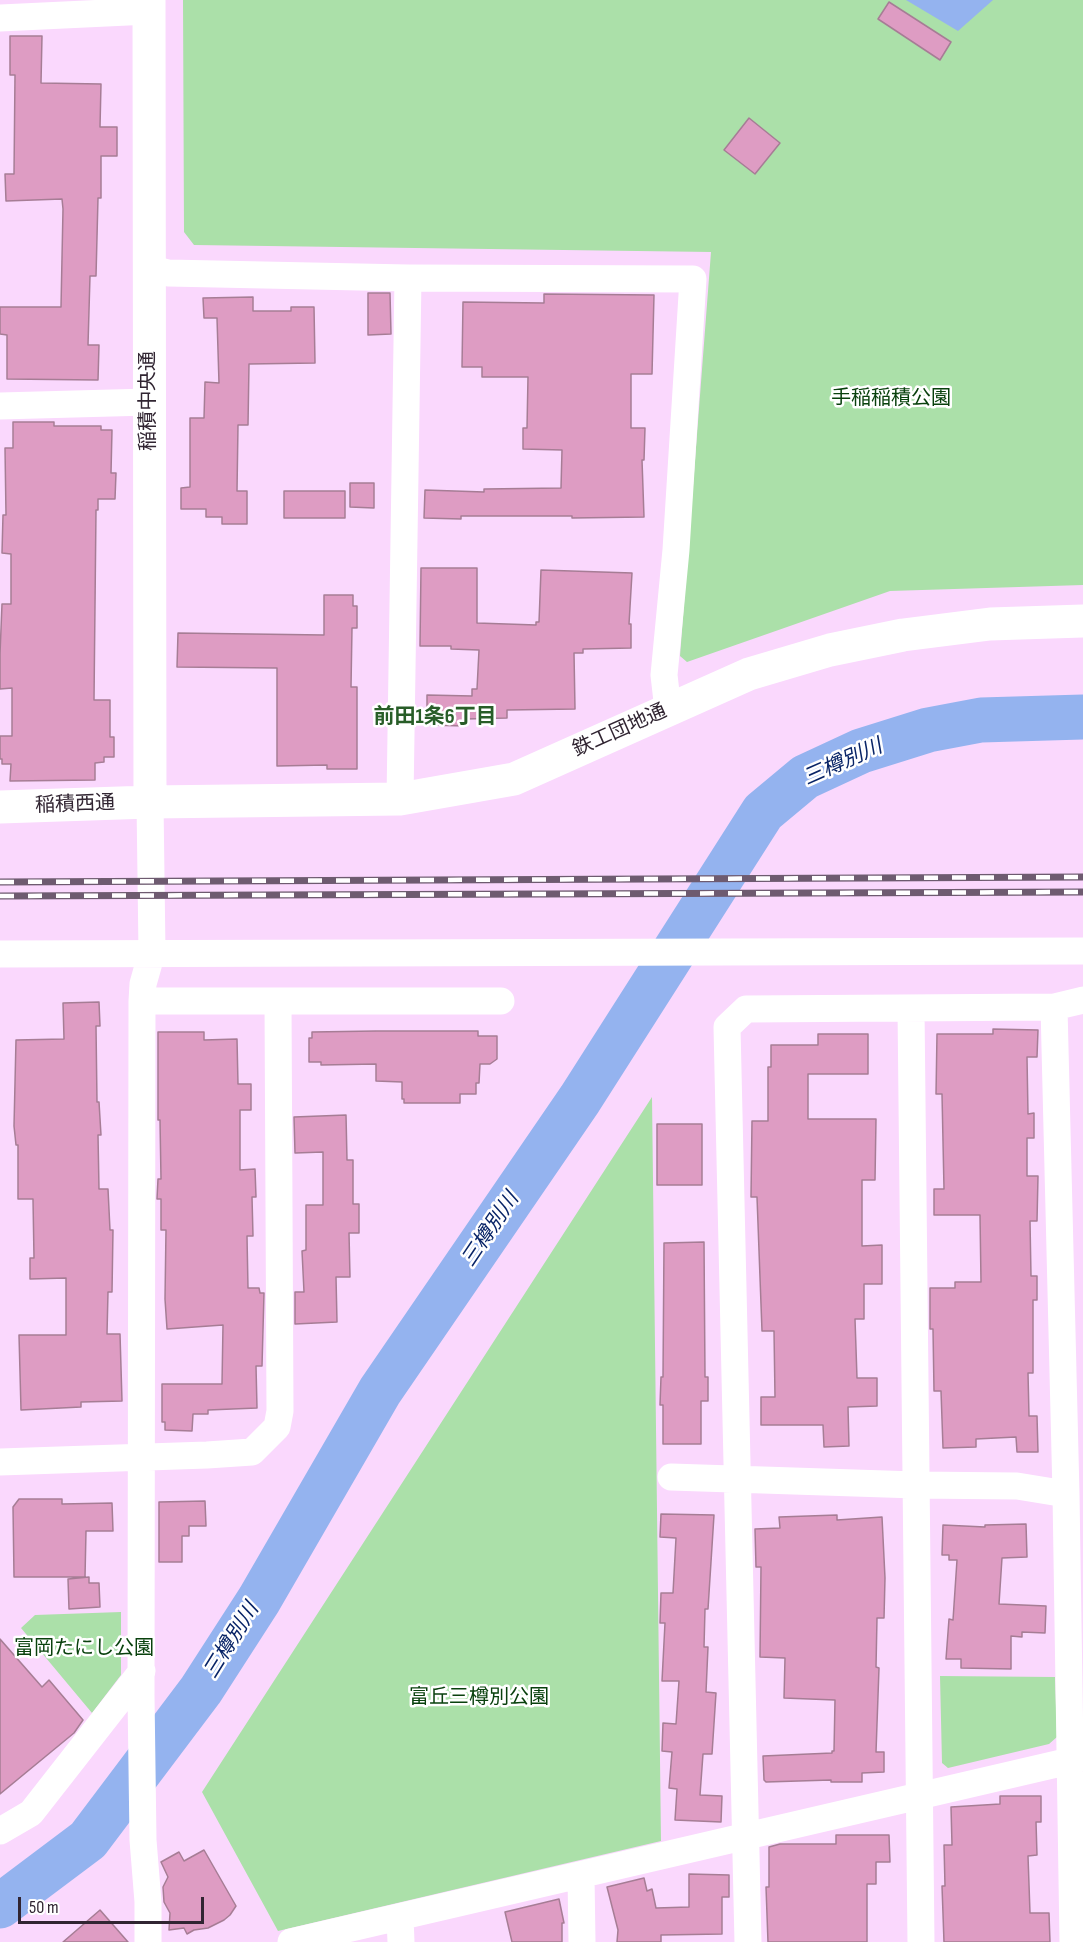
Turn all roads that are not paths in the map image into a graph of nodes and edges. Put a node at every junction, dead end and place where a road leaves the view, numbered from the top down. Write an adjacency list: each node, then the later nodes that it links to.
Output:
1 (149, 5): 2 (street); 3 (street, 稲積中央通)
2 (0, 18)
3 (148, 268): 4 (street); 5 (street, 稲積中央通)
4 (408, 278): 8 (street); 9 (street)
5 (149, 402): 6 (street); 10 (street, 稲積中央通)
6 (0, 406)
7 (1083, 621): 8 (street, 鉄工団地通)
8 (668, 710): 9 (street, 鉄工団地通)
9 (400, 799): 10 (street, 鉄工団地通)
10 (150, 802): 11 (street, 稲積西通); 13 (street)
11 (0, 807)
12 (1083, 951): 13 (street)
13 (152, 952): 14 (street); 17 (street)
14 (0, 954)
15 (278, 1000): 17 (street); 18 (street); 21 (street)
16 (1083, 1000): 19 (street)
17 (142, 1001): 21 (street)
18 (501, 1001)
19 (1054, 1007): 20 (street); 26 (street)
20 (910, 1008): 24 (street); 25 (street)
21 (142, 1458): 22 (street); 27 (street)
22 (0, 1461)
23 (671, 1477): 24 (street)
24 (738, 1478): 25 (street); 31 (street)
25 (916, 1485): 26 (street); 29 (street)
26 (1066, 1494): 28 (street)
27 (141, 1683): 30 (street); 35 (street)
28 (1077, 1759): 29 (street); 33 (street)
29 (920, 1797): 31 (street); 39 (street)
30 (4, 1823)
31 (746, 1837): 32 (street); 38 (street)
32 (581, 1875): 34 (street); 37 (street)
33 (1078, 1880): 40 (street)
34 (400, 1929): 36 (street)
35 (148, 1942)
36 (291, 1942)
37 (582, 1942)
38 (748, 1942)
39 (921, 1942)
40 (1073, 1942)

